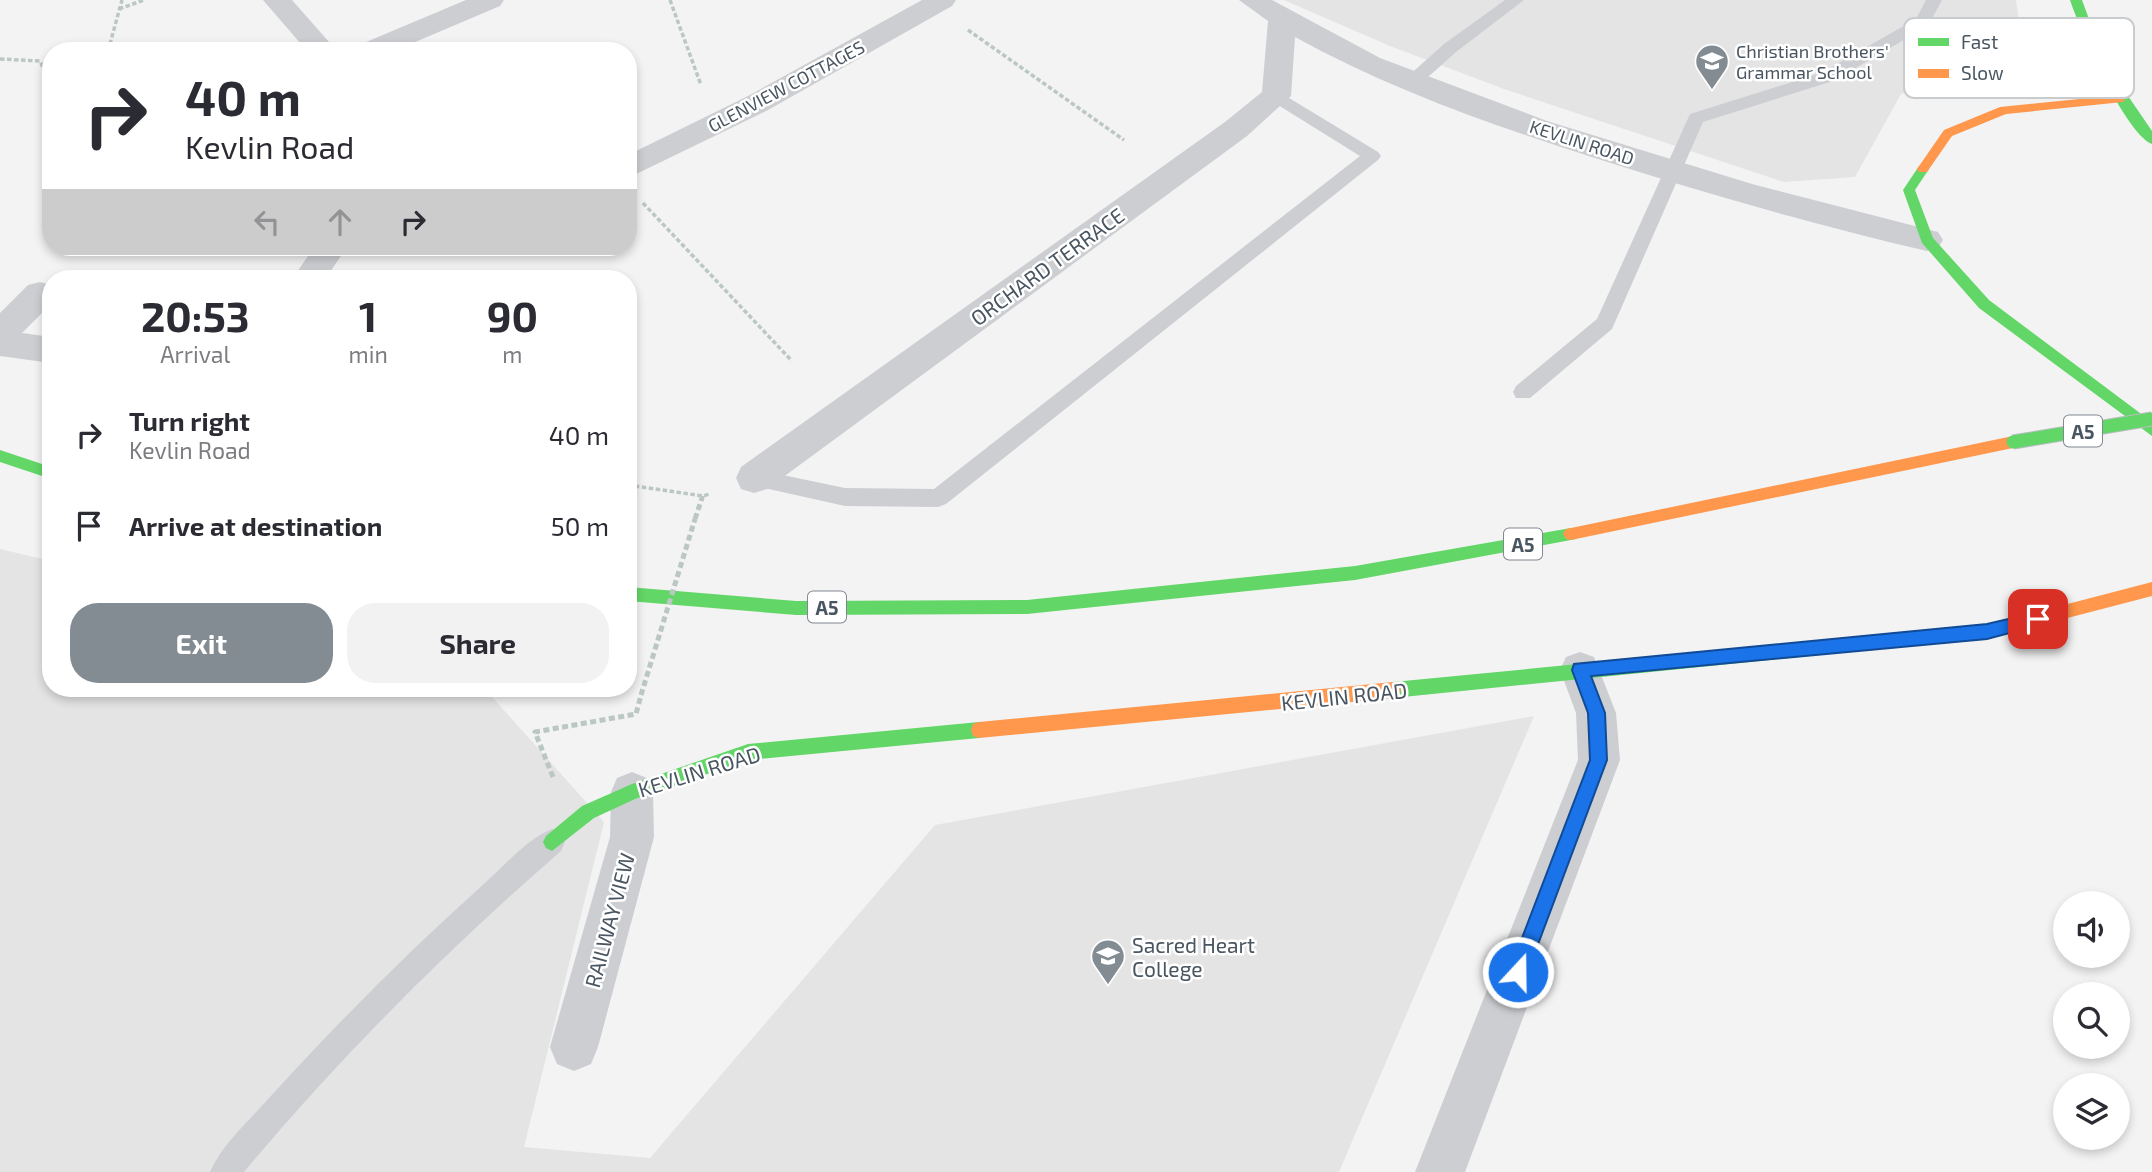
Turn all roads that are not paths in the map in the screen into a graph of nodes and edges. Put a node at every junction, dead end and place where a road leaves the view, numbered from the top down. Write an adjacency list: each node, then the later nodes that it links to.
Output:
1 (277, 0): 12 (street)
2 (490, 0): 13 (street)
3 (1253, 0): 10 (street, KEVLIN ROAD)
4 (1516, 0): 14 (lane)
5 (1934, 0): 8 (lane)
6 (2076, 0): 9 (main road)
7 (938, 3): 18 (street, GLENVIEW COTTAGES)
8 (1925, 18)
9 (2081, 18)
10 (1282, 19): 14 (street, KEVLIN ROAD); 15 (street)
11 (1904, 33): 19 (lane)
12 (315, 42)
13 (390, 42)
14 (1412, 82): 19 (street, KEVLIN ROAD)
15 (1276, 96): 30 (street, ORCHARD TERRACE); 30 (lane)
16 (2119, 99): 17 (main road); 20 (main road)
17 (2152, 141)
18 (637, 164)
19 (1672, 171): 20 (street, KEVLIN ROAD); 25 (lane)
20 (1927, 240): 27 (main road)
21 (40, 294): 22 (street)
22 (0, 334)
23 (0, 344): 24 (street)
24 (42, 348)
25 (1523, 391)
26 (2152, 419): 32 (main road, A5, bridge)
27 (2152, 430)
28 (0, 456): 29 (main road)
29 (42, 470)
30 (754, 478)
31 (2152, 589): 33 (main road, KEVLIN ROAD)
32 (637, 595)
33 (1580, 670): 34 (main road, KEVLIN ROAD); 38 (street)
34 (632, 792): 35 (main road, KEVLIN ROAD); 36 (street, RAILWAY VIEW)
35 (552, 842): 37 (lane)
36 (574, 1046)
37 (225, 1172)
38 (1440, 1172)

